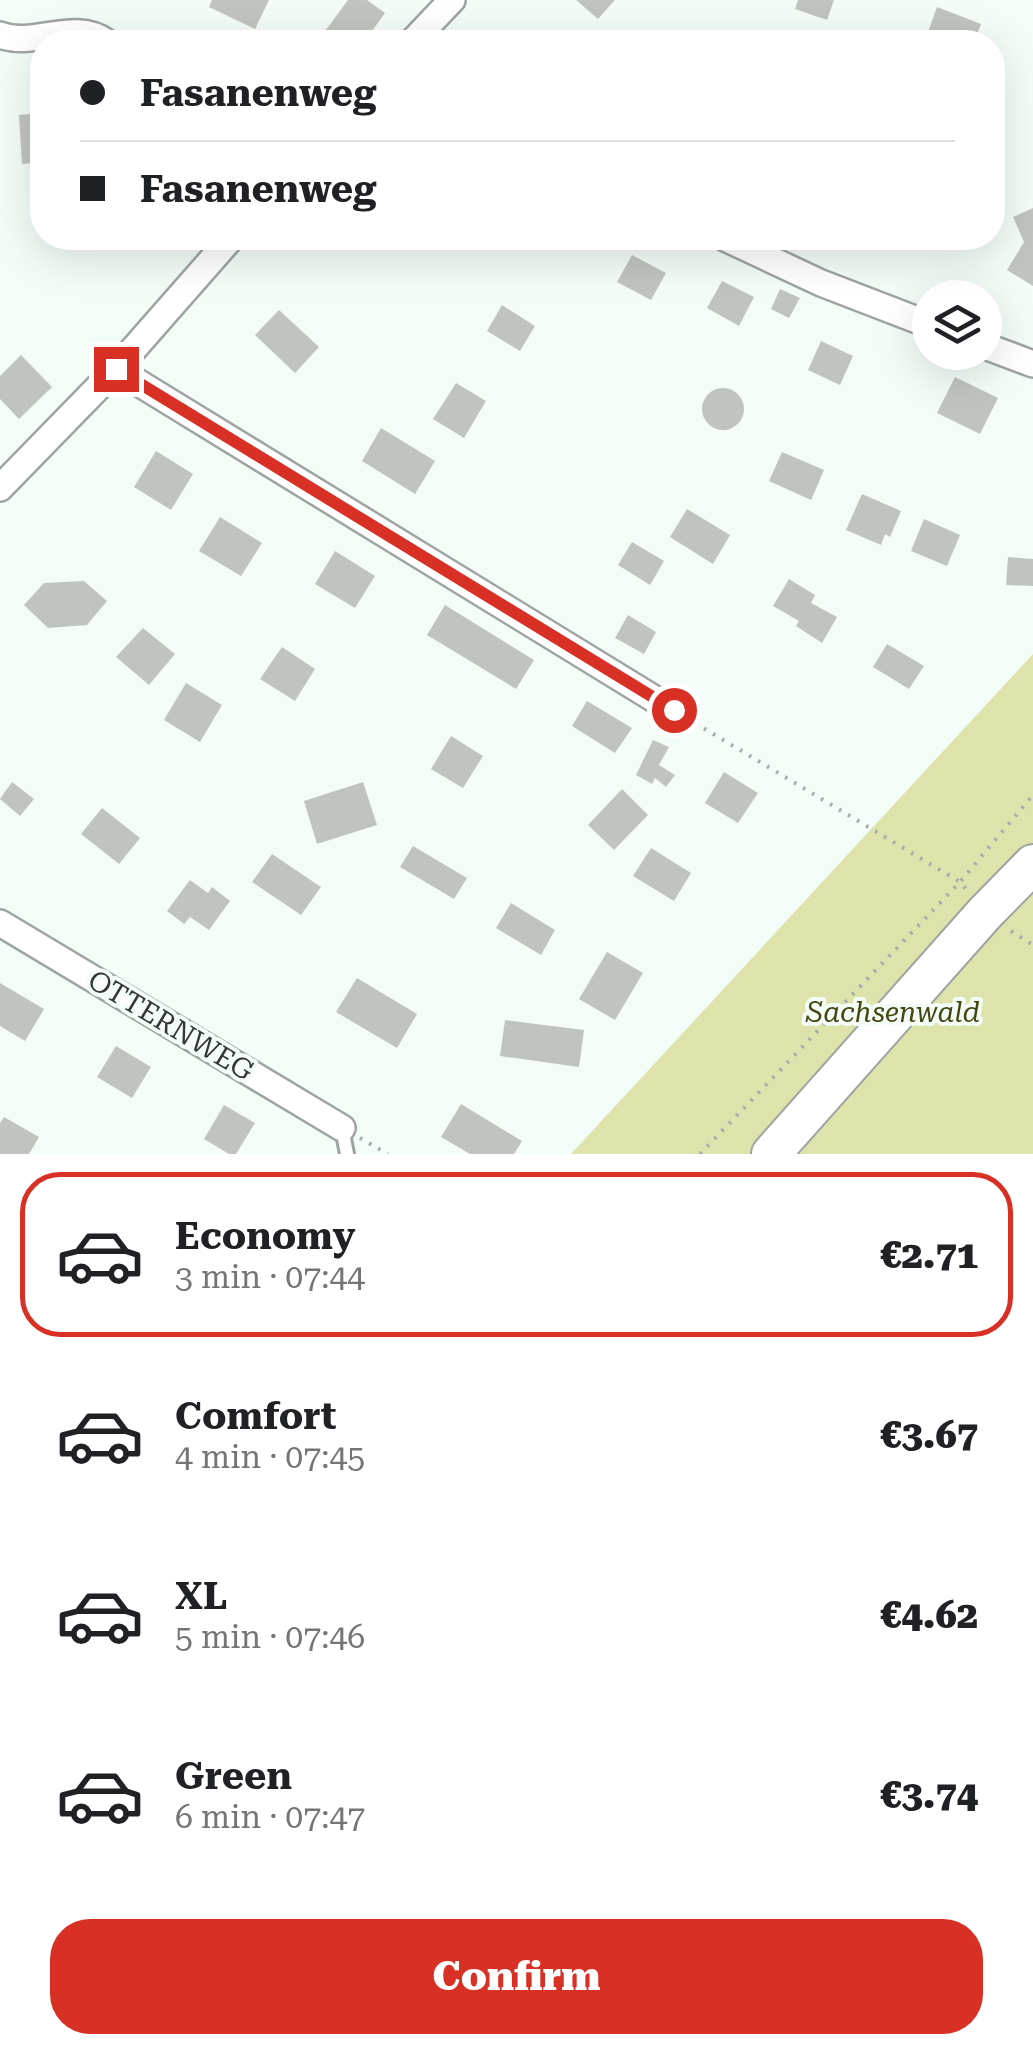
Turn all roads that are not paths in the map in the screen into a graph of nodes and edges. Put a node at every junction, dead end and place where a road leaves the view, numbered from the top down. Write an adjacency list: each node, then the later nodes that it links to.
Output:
1 (452, 0): 2 (street)
2 (423, 30)
3 (0, 35): 4 (street)
4 (30, 38)
5 (220, 250): 10 (street)
6 (751, 250): 7 (street)
7 (912, 318)
8 (1002, 352): 9 (street)
9 (1033, 364)
10 (116, 369): 11 (street); 12 (street)
11 (0, 488)
12 (674, 710)
13 (1033, 864): 17 (main road)
14 (0, 922): 15 (street, OTTERNWEG)
15 (342, 1128): 16 (lane)
16 (346, 1154)
17 (771, 1154)

